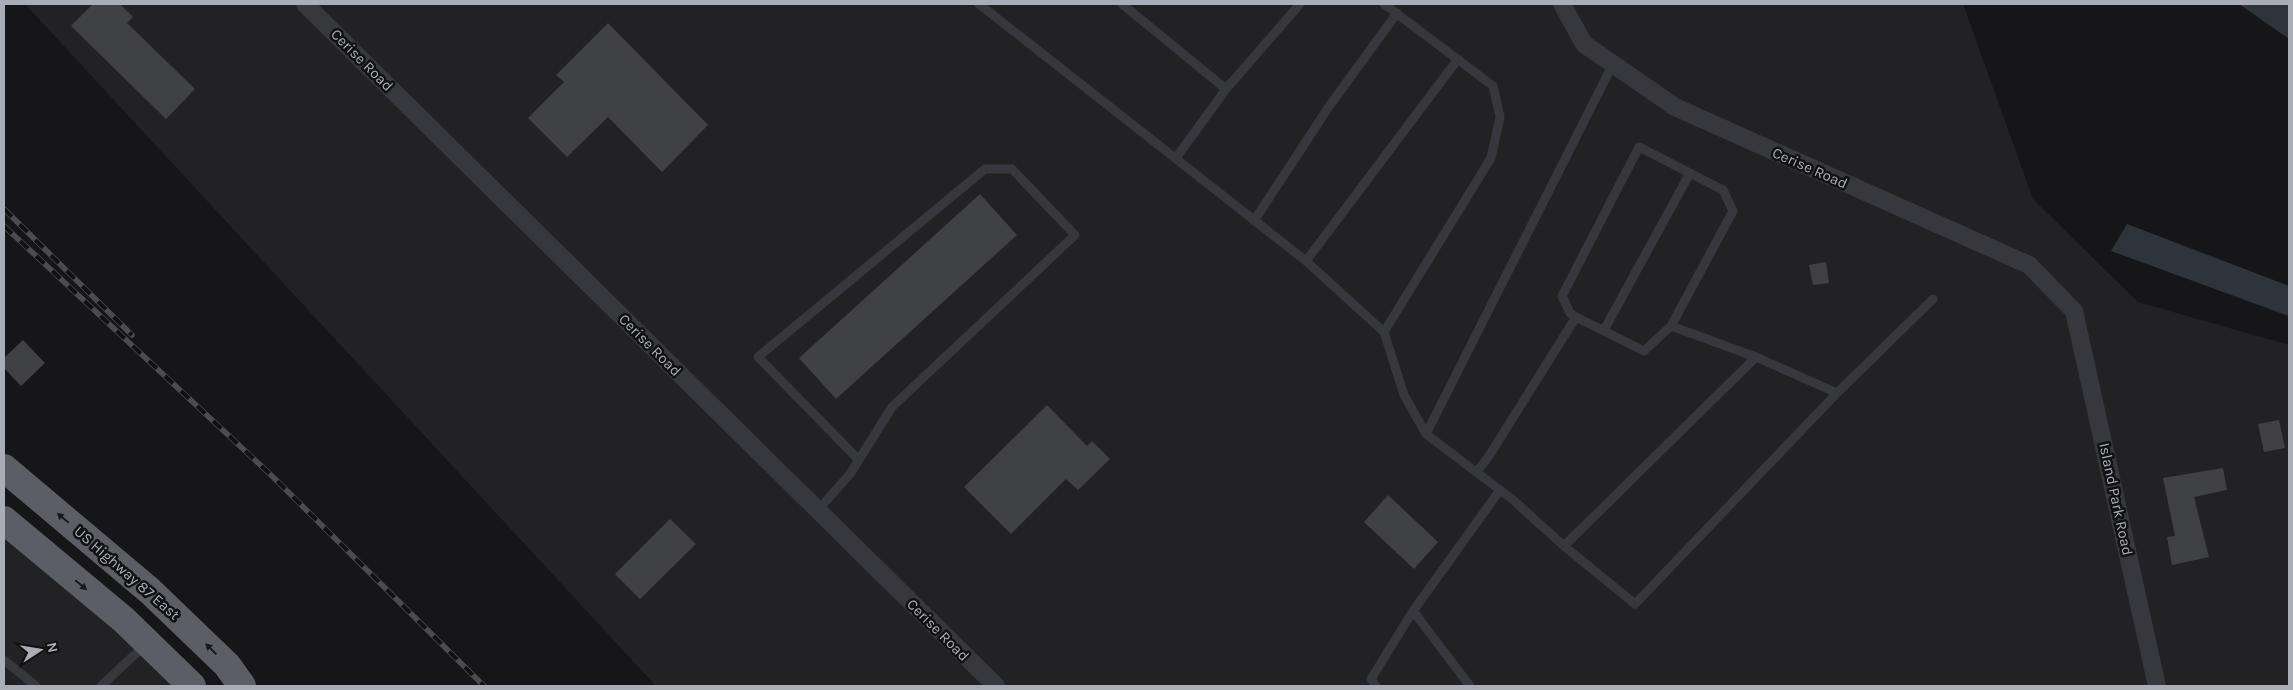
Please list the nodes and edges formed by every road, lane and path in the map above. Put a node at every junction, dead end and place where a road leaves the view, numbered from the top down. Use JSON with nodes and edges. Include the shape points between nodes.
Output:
{"nodes":[{"id":1,"x":305,"y":4,"type":"edge"},
{"id":2,"x":979,"y":4,"type":"edge"},
{"id":3,"x":1122,"y":4,"type":"edge"},
{"id":4,"x":1300,"y":4,"type":"edge"},
{"id":5,"x":1384,"y":4,"type":"edge"},
{"id":6,"x":1562,"y":4,"type":"edge"},
{"id":7,"x":1397,"y":14,"type":"junction"},
{"id":8,"x":1458,"y":59,"type":"junction"},
{"id":9,"x":1613,"y":64,"type":"junction"},
{"id":10,"x":1226,"y":89,"type":"junction"},
{"id":11,"x":1176,"y":158,"type":"junction"},
{"id":12,"x":1690,"y":173,"type":"junction"},
{"id":13,"x":1254,"y":220,"type":"junction"},
{"id":14,"x":1306,"y":261,"type":"junction"},
{"id":15,"x":1933,"y":299,"type":"dead end"},
{"id":16,"x":2074,"y":311,"type":"joint"},
{"id":17,"x":1576,"y":317,"type":"junction"},
{"id":18,"x":1671,"y":326,"type":"junction"},
{"id":19,"x":1604,"y":330,"type":"junction"},
{"id":20,"x":1384,"y":332,"type":"junction"},
{"id":21,"x":1756,"y":358,"type":"junction"},
{"id":22,"x":1837,"y":393,"type":"junction"},
{"id":23,"x":1426,"y":434,"type":"junction"},
{"id":24,"x":858,"y":459,"type":"junction"},
{"id":25,"x":4,"y":468,"type":"edge"},
{"id":26,"x":1477,"y":472,"type":"junction"},
{"id":27,"x":1500,"y":490,"type":"junction"},
{"id":28,"x":818,"y":510,"type":"junction"},
{"id":29,"x":4,"y":520,"type":"edge"},
{"id":30,"x":1564,"y":546,"type":"junction"},
{"id":31,"x":1413,"y":611,"type":"junction"},
{"id":32,"x":147,"y":643,"type":"junction"},
{"id":33,"x":4,"y":660,"type":"edge"},
{"id":34,"x":36,"y":686,"type":"edge"},
{"id":35,"x":101,"y":686,"type":"edge"},
{"id":36,"x":192,"y":686,"type":"edge"},
{"id":37,"x":242,"y":686,"type":"edge"},
{"id":38,"x":996,"y":686,"type":"edge"},
{"id":39,"x":1376,"y":686,"type":"edge"},
{"id":40,"x":1470,"y":686,"type":"edge"},
{"id":41,"x":2157,"y":686,"type":"edge"}],
"edges":[{"from":1,"to":28,"type":"street","name":"Cerise Road"},
{"from":2,"to":11,"type":"lane"},
{"from":3,"to":10,"type":"lane"},
{"from":4,"to":10,"type":"lane"},
{"from":5,"to":7,"type":"lane"},
{"from":6,"to":9,"type":"street","name":"Cerise Road","via":[[1584,44]]},
{"from":7,"to":8,"type":"lane"},
{"from":7,"to":13,"type":"lane","via":[[1328,108]]},
{"from":8,"to":14,"type":"lane"},
{"from":8,"to":20,"type":"lane","via":[[1493,86],[1500,117],[1491,158]]},
{"from":9,"to":16,"type":"street","name":"Cerise Road","via":[[1675,107],[2029,265]]},
{"from":9,"to":23,"type":"lane"},
{"from":10,"to":11,"type":"lane"},
{"from":11,"to":13,"type":"lane"},
{"from":12,"to":17,"type":"lane","via":[[1639,147],[1562,296],[1570,313]]},
{"from":12,"to":18,"type":"lane","via":[[1723,190],[1733,211]]},
{"from":12,"to":19,"type":"lane"},
{"from":13,"to":14,"type":"lane"},
{"from":14,"to":20,"type":"lane"},
{"from":15,"to":22,"type":"lane"},
{"from":16,"to":41,"type":"street","name":"Island Park Road"},
{"from":17,"to":19,"type":"lane"},
{"from":17,"to":26,"type":"lane"},
{"from":18,"to":19,"type":"lane","via":[[1644,351]]},
{"from":18,"to":21,"type":"lane"},
{"from":20,"to":23,"type":"lane","via":[[1404,395]]},
{"from":21,"to":22,"type":"lane"},
{"from":21,"to":30,"type":"lane"},
{"from":22,"to":30,"type":"lane","via":[[1635,604]]},
{"from":23,"to":26,"type":"lane"},
{"from":24,"to":24,"type":"lane","via":[[892,407],[1075,235],[1012,169],[984,169],[758,358]]},
{"from":24,"to":28,"type":"lane","via":[[850,474]]},
{"from":37,"to":25,"type":"highway","name":"US Highway 87 East","one_way":true,"via":[[228,665],[150,591]]},
{"from":26,"to":27,"type":"lane"},
{"from":27,"to":30,"type":"lane"},
{"from":27,"to":31,"type":"lane"},
{"from":28,"to":38,"type":"street","name":"Cerise Road"},
{"from":29,"to":32,"type":"highway","one_way":true},
{"from":31,"to":39,"type":"lane","via":[[1371,679]]},
{"from":31,"to":40,"type":"lane"},
{"from":32,"to":35,"type":"lane"},
{"from":32,"to":36,"type":"highway"},
{"from":33,"to":34,"type":"lane"}]}
